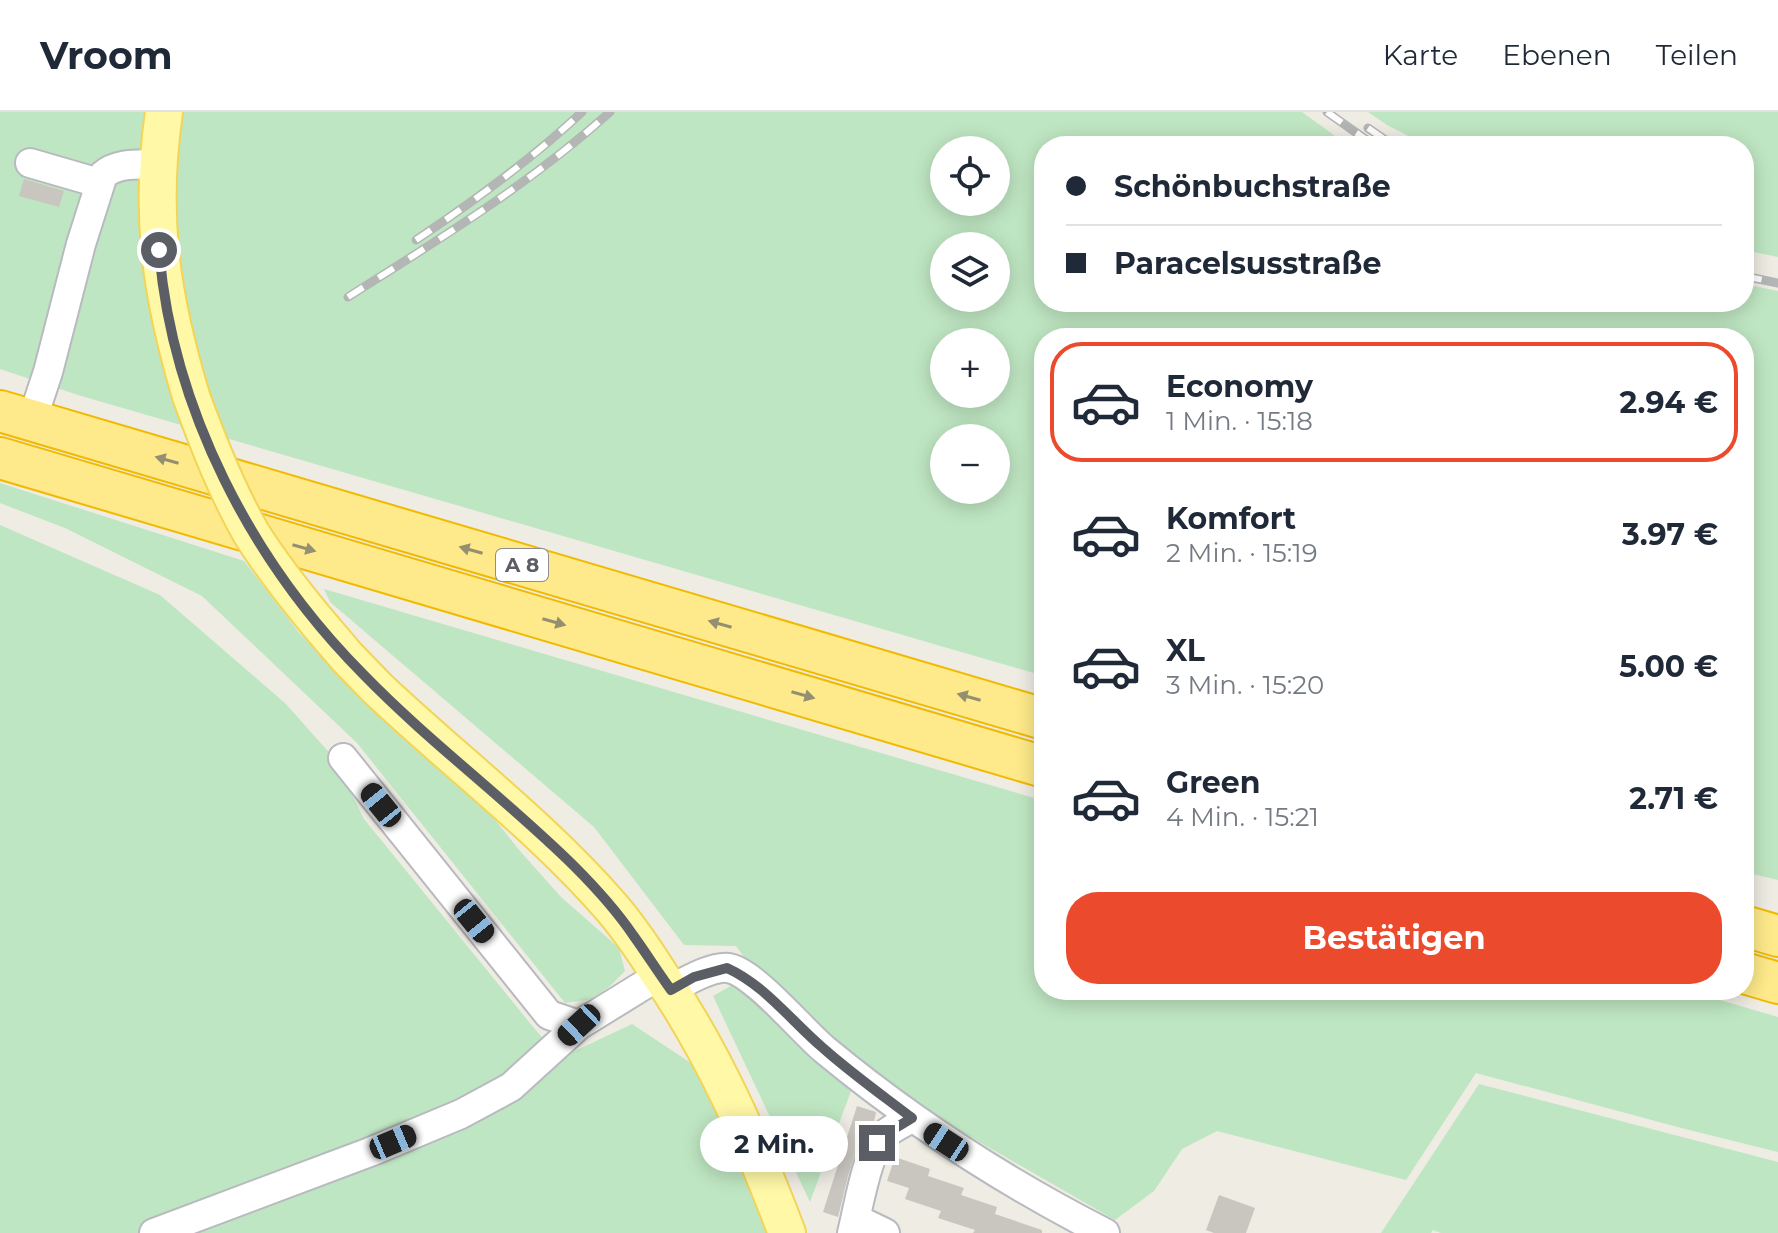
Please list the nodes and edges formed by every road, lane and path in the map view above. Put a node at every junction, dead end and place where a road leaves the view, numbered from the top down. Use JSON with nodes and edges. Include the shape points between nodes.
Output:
{"nodes":[{"id":1,"x":164,"y":112,"type":"edge"},
{"id":2,"x":30,"y":163,"type":"dead end"},
{"id":3,"x":158,"y":164,"type":"junction"},
{"id":4,"x":99,"y":183,"type":"junction"},
{"id":5,"x":16,"y":416,"type":"edge"},
{"id":6,"x":0,"y":458,"type":"edge"},
{"id":7,"x":1034,"y":716,"type":"edge"},
{"id":8,"x":343,"y":758,"type":"dead end"},
{"id":9,"x":1034,"y":764,"type":"edge"},
{"id":10,"x":1754,"y":929,"type":"edge"},
{"id":11,"x":1778,"y":936,"type":"edge"},
{"id":12,"x":1754,"y":976,"type":"edge"},
{"id":13,"x":666,"y":982,"type":"junction"},
{"id":14,"x":1778,"y":983,"type":"edge"},
{"id":15,"x":579,"y":1025,"type":"junction"},
{"id":16,"x":912,"y":1118,"type":"junction"},
{"id":17,"x":854,"y":1226,"type":"edge"},
{"id":18,"x":154,"y":1233,"type":"edge"},
{"id":19,"x":787,"y":1233,"type":"edge"},
{"id":20,"x":885,"y":1233,"type":"edge"},
{"id":21,"x":1105,"y":1233,"type":"edge"}],
"edges":[{"from":1,"to":3,"type":"main road"},
{"from":2,"to":4,"type":"street"},
{"from":3,"to":4,"type":"street","via":[[115,167]]},
{"from":3,"to":13,"type":"main road","bridge":true,"via":[[156,198],[168,311],[213,456],[252,533],[354,665],[574,866]]},
{"from":4,"to":5,"type":"street","via":[[48,372]]},
{"from":7,"to":5,"type":"highway","number":"A 8","one_way":true},
{"from":6,"to":9,"type":"highway","number":"A 8","one_way":true},
{"from":8,"to":15,"type":"street","via":[[549,1015]]},
{"from":10,"to":11,"type":"highway"},
{"from":12,"to":14,"type":"highway"},
{"from":13,"to":15,"type":"street"},
{"from":13,"to":16,"type":"street","via":[[727,968],[747,977],[822,1048]]},
{"from":13,"to":19,"type":"main road","via":[[728,1091]]},
{"from":15,"to":18,"type":"street","via":[[511,1087],[461,1114]]},
{"from":16,"to":17,"type":"street","via":[[877,1143]]},
{"from":16,"to":21,"type":"street","via":[[983,1165]]},
{"from":17,"to":20,"type":"street"}]}
